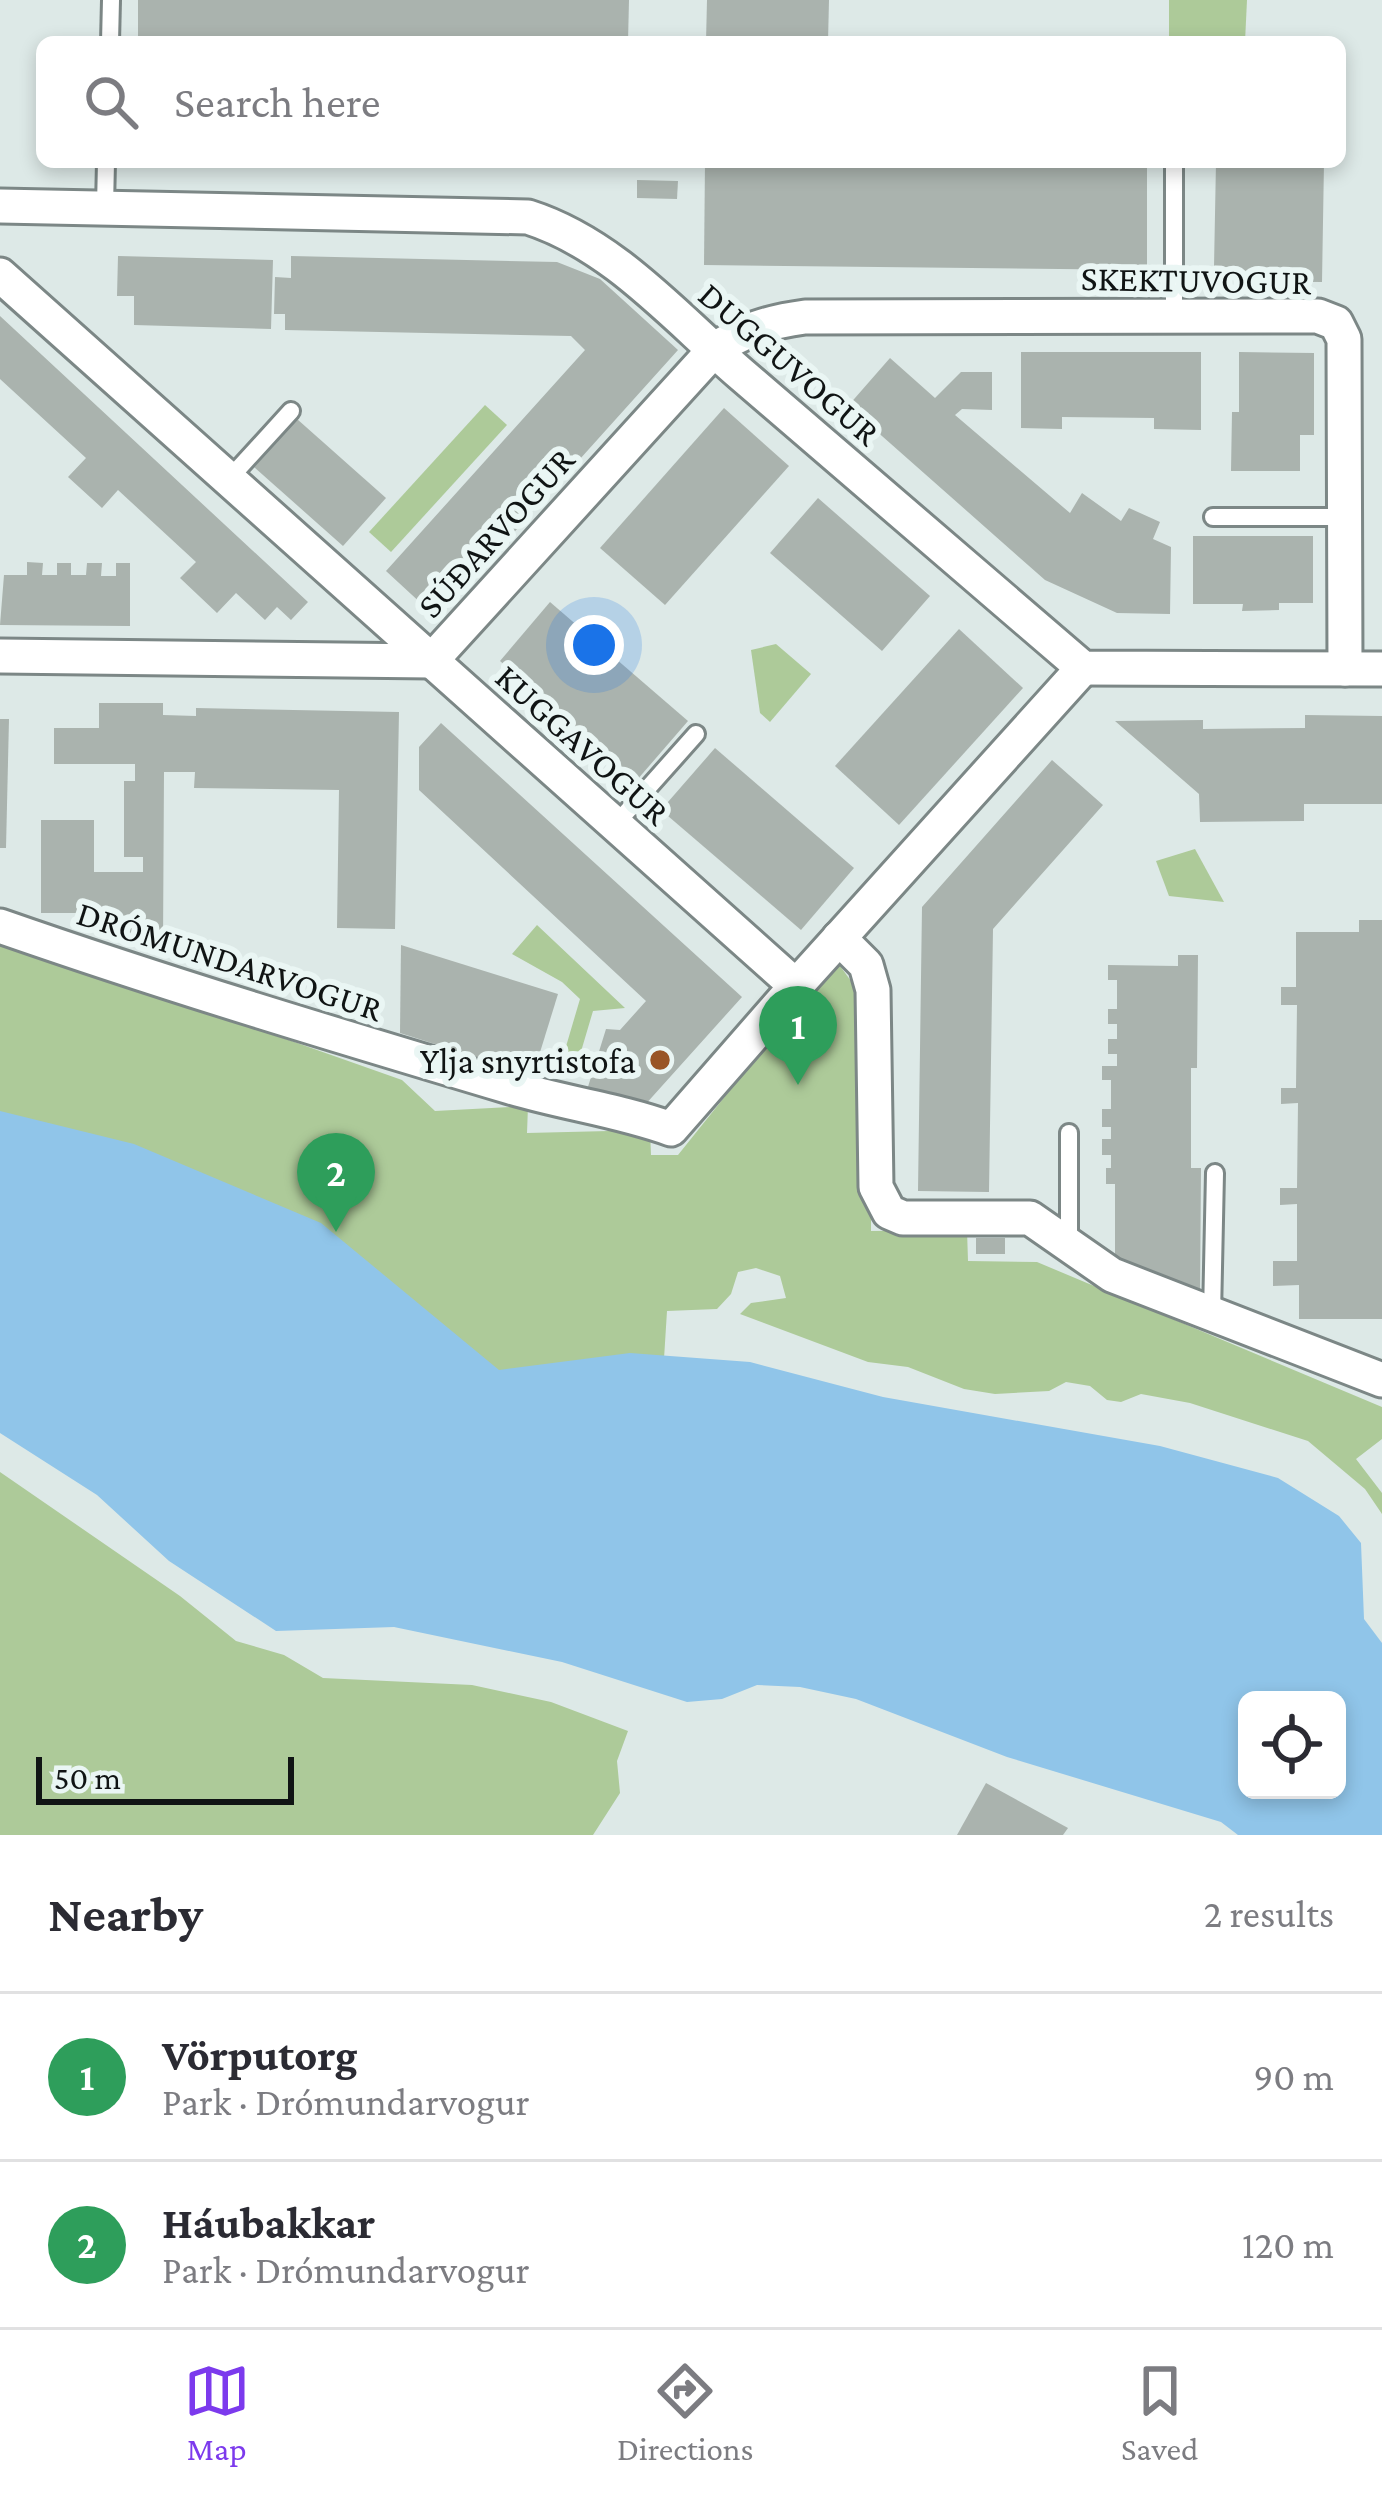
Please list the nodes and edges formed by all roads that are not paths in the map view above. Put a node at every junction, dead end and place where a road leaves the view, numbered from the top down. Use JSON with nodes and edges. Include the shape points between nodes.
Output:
{"nodes":[{"id":1,"x":111,"y":0,"type":"edge"},
{"id":2,"x":110,"y":36,"type":"edge"},
{"id":3,"x":106,"y":168,"type":"edge"},
{"id":4,"x":1174,"y":168,"type":"edge"},
{"id":5,"x":0,"y":206,"type":"edge"},
{"id":6,"x":105,"y":206,"type":"junction"},
{"id":7,"x":0,"y":274,"type":"edge"},
{"id":8,"x":1174,"y":316,"type":"junction"},
{"id":9,"x":714,"y":350,"type":"junction"},
{"id":10,"x":291,"y":411,"type":"dead end"},
{"id":11,"x":228,"y":480,"type":"junction"},
{"id":12,"x":1214,"y":517,"type":"dead end"},
{"id":13,"x":1345,"y":518,"type":"junction"},
{"id":14,"x":0,"y":656,"type":"edge"},
{"id":15,"x":430,"y":661,"type":"junction"},
{"id":16,"x":1083,"y":668,"type":"junction"},
{"id":17,"x":1345,"y":669,"type":"junction"},
{"id":18,"x":1382,"y":669,"type":"edge"},
{"id":19,"x":696,"y":734,"type":"dead end"},
{"id":20,"x":615,"y":825,"type":"junction"},
{"id":21,"x":0,"y":926,"type":"edge"},
{"id":22,"x":839,"y":938,"type":"junction"},
{"id":23,"x":796,"y":986,"type":"junction"},
{"id":24,"x":1070,"y":1133,"type":"dead end"},
{"id":25,"x":1215,"y":1173,"type":"dead end"},
{"id":26,"x":1070,"y":1245,"type":"junction"},
{"id":27,"x":1212,"y":1315,"type":"junction"},
{"id":28,"x":1382,"y":1380,"type":"edge"}],
"edges":[{"from":1,"to":2,"type":"lane"},
{"from":3,"to":6,"type":"lane"},
{"from":4,"to":8,"type":"lane"},
{"from":5,"to":6,"type":"street","name":"DUGGUVOGUR"},
{"from":6,"to":9,"type":"street","name":"DUGGUVOGUR","via":[[528,217],[561,228],[638,280]]},
{"from":7,"to":11,"type":"street","name":"KUGGAVOGUR"},
{"from":8,"to":9,"type":"street","name":"SKEKTUVOGUR","via":[[805,317],[746,328]]},
{"from":8,"to":13,"type":"street","name":"SKEKTUVOGUR","via":[[1336,322],[1344,339]]},
{"from":9,"to":15,"type":"street","name":"SÚÐARVOGUR"},
{"from":9,"to":16,"type":"street","name":"DUGGUVOGUR"},
{"from":10,"to":11,"type":"lane"},
{"from":11,"to":15,"type":"street","name":"KUGGAVOGUR"},
{"from":12,"to":13,"type":"lane"},
{"from":13,"to":17,"type":"street","name":"SKEKTUVOGUR"},
{"from":14,"to":15,"type":"street","name":"SÚÐARVOGUR"},
{"from":15,"to":20,"type":"street","name":"KUGGAVOGUR"},
{"from":16,"to":17,"type":"street"},
{"from":16,"to":22,"type":"street"},
{"from":17,"to":18,"type":"street"},
{"from":19,"to":20,"type":"lane"},
{"from":20,"to":23,"type":"street","name":"KUGGAVOGUR"},
{"from":21,"to":23,"type":"street","name":"DRÓMUNDARVOGUR","via":[[154,980],[570,1090],[670,1129]]},
{"from":22,"to":23,"type":"street"},
{"from":22,"to":26,"type":"street","via":[[866,965],[873,991],[876,1187],[890,1212],[1030,1218]]},
{"from":24,"to":26,"type":"lane"},
{"from":25,"to":27,"type":"lane"},
{"from":26,"to":27,"type":"street","via":[[1112,1275]]},
{"from":27,"to":28,"type":"street"}]}
